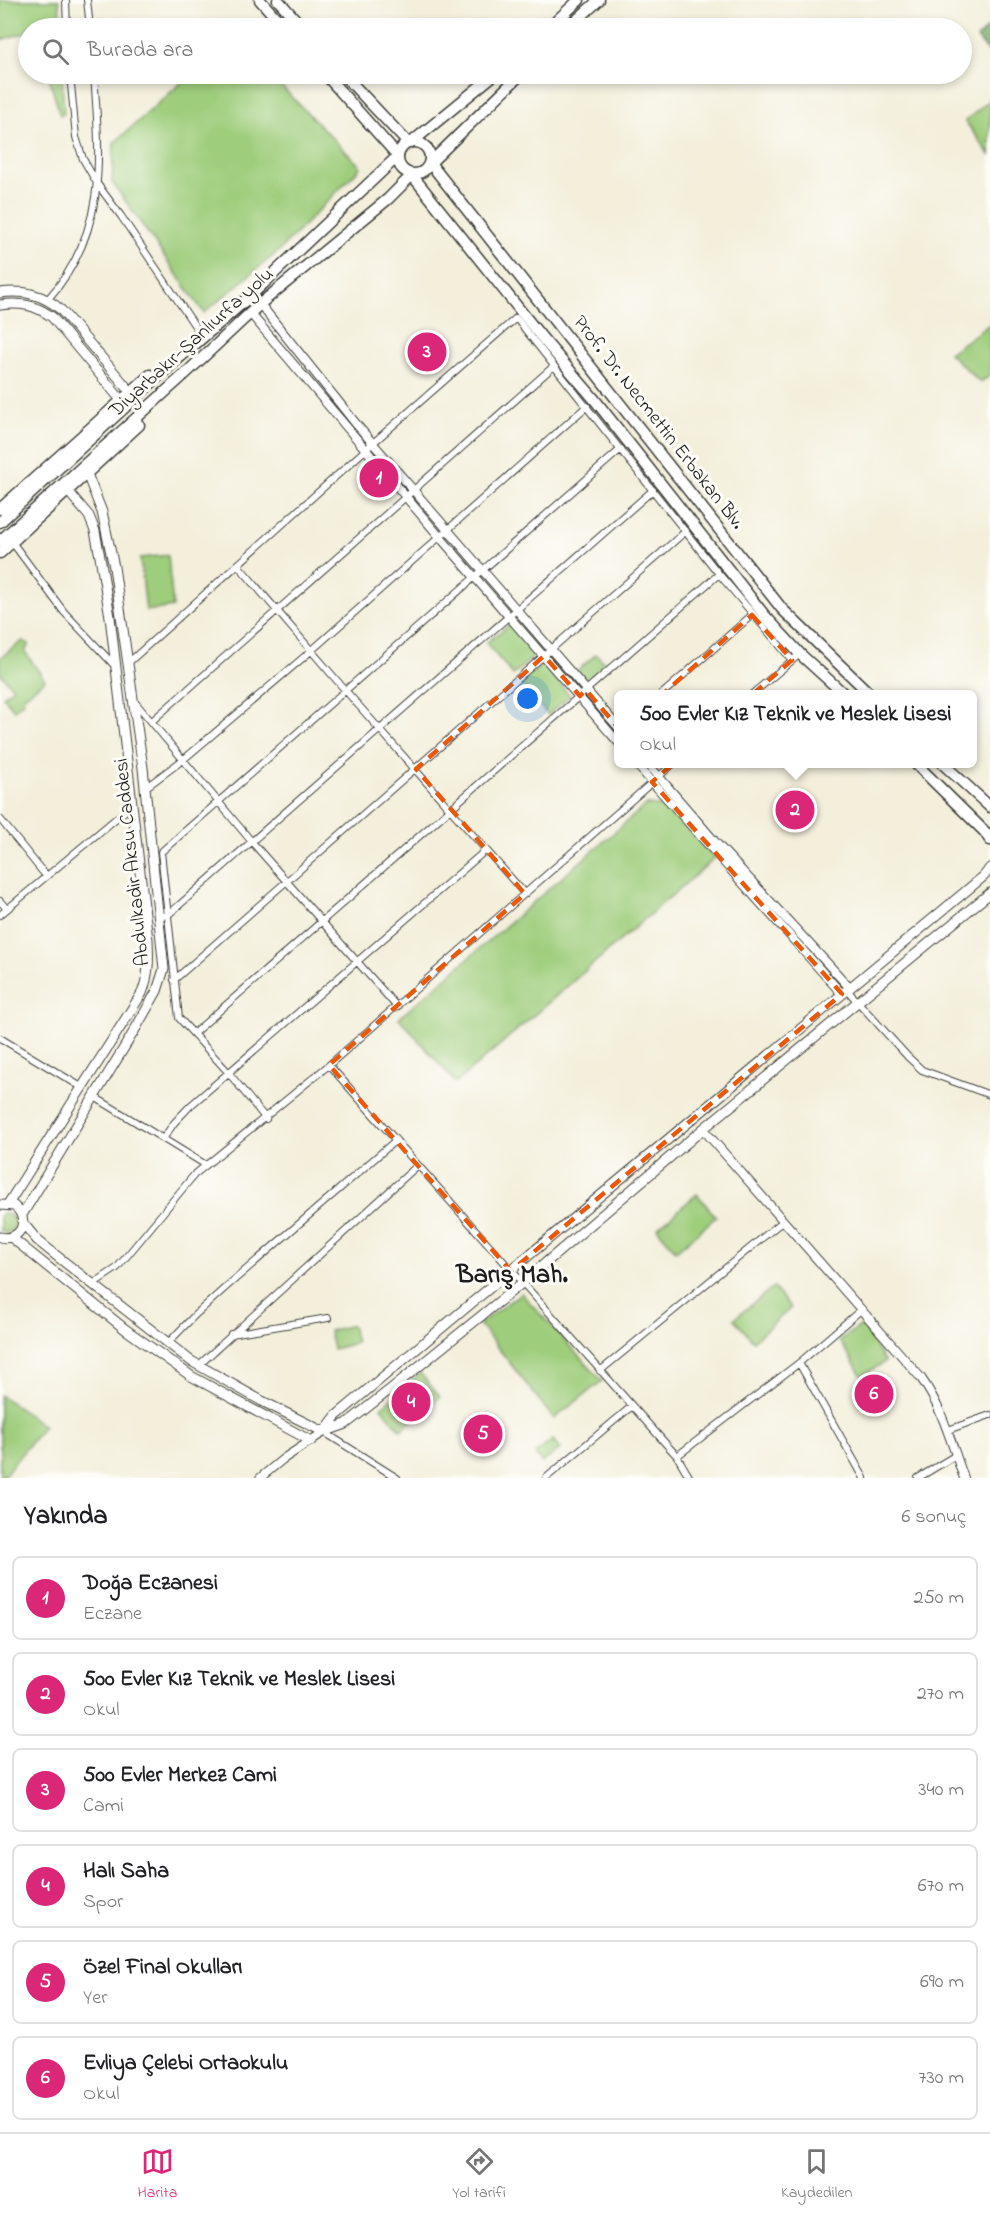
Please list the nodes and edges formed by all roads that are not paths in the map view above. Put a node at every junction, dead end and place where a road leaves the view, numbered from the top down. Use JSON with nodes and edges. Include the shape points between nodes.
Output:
{"nodes":[{"id":1,"x":66,"y":0,"type":"edge"},
{"id":2,"x":87,"y":0,"type":"edge"},
{"id":3,"x":260,"y":0,"type":"edge"},
{"id":4,"x":278,"y":0,"type":"edge"},
{"id":5,"x":579,"y":0,"type":"edge"},
{"id":6,"x":599,"y":0,"type":"edge"},
{"id":7,"x":67,"y":18,"type":"edge"},
{"id":8,"x":89,"y":18,"type":"edge"},
{"id":9,"x":276,"y":18,"type":"edge"},
{"id":10,"x":294,"y":18,"type":"edge"},
{"id":11,"x":560,"y":18,"type":"edge"},
{"id":12,"x":579,"y":18,"type":"edge"},
{"id":13,"x":71,"y":84,"type":"edge"},
{"id":14,"x":94,"y":84,"type":"edge"},
{"id":15,"x":334,"y":84,"type":"edge"},
{"id":16,"x":353,"y":84,"type":"edge"},
{"id":17,"x":482,"y":84,"type":"edge"},
{"id":18,"x":510,"y":84,"type":"edge"},
{"id":19,"x":410,"y":142,"type":"junction"},
{"id":20,"x":398,"y":156,"type":"junction"},
{"id":21,"x":430,"y":163,"type":"junction"},
{"id":22,"x":412,"y":175,"type":"junction"},
{"id":23,"x":98,"y":184,"type":"junction"},
{"id":24,"x":0,"y":292,"type":"edge"},
{"id":25,"x":48,"y":298,"type":"junction"},
{"id":26,"x":260,"y":304,"type":"junction"},
{"id":27,"x":0,"y":305,"type":"edge"},
{"id":28,"x":250,"y":313,"type":"junction"},
{"id":29,"x":203,"y":338,"type":"junction"},
{"id":30,"x":172,"y":364,"type":"junction"},
{"id":31,"x":554,"y":366,"type":"junction"},
{"id":32,"x":185,"y":374,"type":"junction"},
{"id":33,"x":130,"y":392,"type":"junction"},
{"id":34,"x":121,"y":400,"type":"junction"},
{"id":35,"x":587,"y":406,"type":"junction"},
{"id":36,"x":370,"y":446,"type":"junction"},
{"id":37,"x":621,"y":449,"type":"junction"},
{"id":38,"x":87,"y":474,"type":"junction"},
{"id":39,"x":413,"y":489,"type":"junction"},
{"id":40,"x":653,"y":490,"type":"junction"},
{"id":41,"x":68,"y":491,"type":"junction"},
{"id":42,"x":406,"y":496,"type":"junction"},
{"id":43,"x":98,"y":503,"type":"junction"},
{"id":44,"x":81,"y":504,"type":"junction"},
{"id":45,"x":0,"y":509,"type":"edge"},
{"id":46,"x":0,"y":522,"type":"edge"},
{"id":47,"x":447,"y":529,"type":"junction"},
{"id":48,"x":686,"y":531,"type":"junction"},
{"id":49,"x":439,"y":536,"type":"junction"},
{"id":50,"x":0,"y":541,"type":"edge"},
{"id":51,"x":12,"y":542,"type":"junction"},
{"id":52,"x":0,"y":553,"type":"edge"},
{"id":53,"x":238,"y":565,"type":"junction"},
{"id":54,"x":483,"y":569,"type":"junction"},
{"id":55,"x":719,"y":574,"type":"junction"},
{"id":56,"x":475,"y":576,"type":"junction"},
{"id":57,"x":516,"y":609,"type":"junction"},
{"id":58,"x":276,"y":611,"type":"junction"},
{"id":59,"x":508,"y":615,"type":"junction"},
{"id":60,"x":752,"y":615,"type":"junction"},
{"id":61,"x":552,"y":650,"type":"junction"},
{"id":62,"x":311,"y":651,"type":"junction"},
{"id":63,"x":544,"y":656,"type":"junction"},
{"id":64,"x":796,"y":657,"type":"junction"},
{"id":65,"x":128,"y":663,"type":"junction"},
{"id":66,"x":114,"y":665,"type":"junction"},
{"id":67,"x":345,"y":690,"type":"junction"},
{"id":68,"x":667,"y":690,"type":"edge"},
{"id":69,"x":757,"y":690,"type":"edge"},
{"id":70,"x":839,"y":690,"type":"edge"},
{"id":71,"x":866,"y":690,"type":"edge"},
{"id":72,"x":583,"y":693,"type":"junction"},
{"id":73,"x":132,"y":698,"type":"junction"},
{"id":74,"x":152,"y":721,"type":"junction"},
{"id":75,"x":614,"y":723,"type":"edge"},
{"id":76,"x":380,"y":728,"type":"junction"},
{"id":77,"x":614,"y":736,"type":"edge"},
{"id":78,"x":184,"y":759,"type":"junction"},
{"id":79,"x":641,"y":768,"type":"edge"},
{"id":80,"x":650,"y":768,"type":"edge"},
{"id":81,"x":668,"y":768,"type":"edge"},
{"id":82,"x":920,"y":768,"type":"edge"},
{"id":83,"x":947,"y":768,"type":"edge"},
{"id":84,"x":416,"y":769,"type":"junction"},
{"id":85,"x":655,"y":779,"type":"junction"},
{"id":86,"x":145,"y":788,"type":"junction"},
{"id":87,"x":219,"y":802,"type":"junction"},
{"id":88,"x":131,"y":806,"type":"junction"},
{"id":89,"x":990,"y":807,"type":"edge"},
{"id":90,"x":450,"y":809,"type":"junction"},
{"id":91,"x":0,"y":819,"type":"edge"},
{"id":92,"x":990,"y":840,"type":"edge"},
{"id":93,"x":252,"y":842,"type":"junction"},
{"id":94,"x":486,"y":850,"type":"junction"},
{"id":95,"x":990,"y":868,"type":"edge"},
{"id":96,"x":46,"y":876,"type":"junction"},
{"id":97,"x":287,"y":882,"type":"junction"},
{"id":98,"x":990,"y":893,"type":"edge"},
{"id":99,"x":525,"y":894,"type":"junction"},
{"id":100,"x":0,"y":901,"type":"edge"},
{"id":101,"x":6,"y":908,"type":"junction"},
{"id":102,"x":0,"y":915,"type":"edge"},
{"id":103,"x":165,"y":916,"type":"junction"},
{"id":104,"x":322,"y":923,"type":"junction"},
{"id":105,"x":357,"y":963,"type":"junction"},
{"id":106,"x":174,"y":980,"type":"junction"},
{"id":107,"x":846,"y":990,"type":"junction"},
{"id":108,"x":858,"y":1002,"type":"junction"},
{"id":109,"x":397,"y":1006,"type":"junction"},
{"id":110,"x":194,"y":1033,"type":"junction"},
{"id":111,"x":0,"y":1038,"type":"edge"},
{"id":112,"x":328,"y":1065,"type":"junction"},
{"id":113,"x":228,"y":1072,"type":"junction"},
{"id":114,"x":83,"y":1088,"type":"junction"},
{"id":115,"x":990,"y":1095,"type":"edge"},
{"id":116,"x":93,"y":1096,"type":"junction"},
{"id":117,"x":266,"y":1119,"type":"junction"},
{"id":118,"x":703,"y":1129,"type":"junction"},
{"id":119,"x":164,"y":1140,"type":"junction"},
{"id":120,"x":396,"y":1140,"type":"junction"},
{"id":121,"x":206,"y":1165,"type":"junction"},
{"id":122,"x":418,"y":1165,"type":"junction"},
{"id":123,"x":4,"y":1205,"type":"edge"},
{"id":124,"x":22,"y":1219,"type":"junction"},
{"id":125,"x":783,"y":1221,"type":"junction"},
{"id":126,"x":7,"y":1238,"type":"edge"},
{"id":127,"x":0,"y":1247,"type":"edge"},
{"id":128,"x":511,"y":1271,"type":"junction"},
{"id":129,"x":522,"y":1283,"type":"junction"},
{"id":130,"x":93,"y":1284,"type":"junction"},
{"id":131,"x":862,"y":1309,"type":"junction"},
{"id":132,"x":328,"y":1318,"type":"dead end"},
{"id":133,"x":231,"y":1334,"type":"junction"},
{"id":134,"x":168,"y":1343,"type":"junction"},
{"id":135,"x":799,"y":1362,"type":"junction"},
{"id":136,"x":199,"y":1365,"type":"junction"},
{"id":137,"x":600,"y":1371,"type":"junction"},
{"id":138,"x":632,"y":1406,"type":"junction"},
{"id":139,"x":990,"y":1415,"type":"edge"},
{"id":140,"x":948,"y":1430,"type":"junction"},
{"id":141,"x":324,"y":1432,"type":"junction"},
{"id":142,"x":311,"y":1441,"type":"junction"},
{"id":143,"x":956,"y":1455,"type":"junction"},
{"id":144,"x":677,"y":1456,"type":"junction"},
{"id":145,"x":260,"y":1478,"type":"edge"},
{"id":146,"x":397,"y":1478,"type":"edge"},
{"id":147,"x":546,"y":1478,"type":"edge"},
{"id":148,"x":690,"y":1478,"type":"edge"},
{"id":149,"x":864,"y":1478,"type":"edge"},
{"id":150,"x":918,"y":1478,"type":"edge"},
{"id":151,"x":964,"y":1478,"type":"edge"}],
"edges":[{"from":1,"to":7,"type":"street"},
{"from":2,"to":8,"type":"street"},
{"from":3,"to":9,"type":"main road"},
{"from":4,"to":10,"type":"main road"},
{"from":5,"to":11,"type":"main road"},
{"from":6,"to":12,"type":"main road"},
{"from":13,"to":23,"type":"street","via":[[76,137]]},
{"from":14,"to":23,"type":"street"},
{"from":15,"to":20,"type":"main road"},
{"from":16,"to":19,"type":"main road"},
{"from":17,"to":19,"type":"main road"},
{"from":18,"to":21,"type":"main road"},
{"from":19,"to":20,"type":"main road"},
{"from":19,"to":21,"type":"main road","via":[[425,146]]},
{"from":20,"to":22,"type":"main road","via":[[403,171]]},
{"from":20,"to":29,"type":"main road","name":"Diyarbakır-Şanlıurfa yolu"},
{"from":21,"to":22,"type":"main road","via":[[423,172]]},
{"from":21,"to":71,"type":"main road","name":"Prof. Dr. Necmettin Erbakan Blv.","via":[[782,609]]},
{"from":22,"to":26,"type":"main road","name":"Diyarbakır-Şanlıurfa yolu"},
{"from":22,"to":64,"type":"main road","name":"Prof. Dr. Necmettin Erbakan Blv."},
{"from":23,"to":25,"type":"street","via":[[81,250],[62,283]]},
{"from":23,"to":29,"type":"street"},
{"from":24,"to":25,"type":"main road"},
{"from":25,"to":33,"type":"main road"},
{"from":26,"to":28,"type":"main road","name":"Diyarbakır-Şanlıurfa yolu"},
{"from":26,"to":36,"type":"street"},
{"from":27,"to":34,"type":"main road","via":[[25,303],[52,317]]},
{"from":28,"to":32,"type":"main road","name":"Diyarbakır-Şanlıurfa yolu"},
{"from":28,"to":36,"type":"street"},
{"from":29,"to":30,"type":"main road","name":"Diyarbakır-Şanlıurfa yolu"},
{"from":30,"to":33,"type":"main road","via":[[157,369]]},
{"from":30,"to":46,"type":"main road","name":"Diyarbakır-Şanlıurfa yolu"},
{"from":31,"to":35,"type":"street"},
{"from":31,"to":36,"type":"street","via":[[516,318]]},
{"from":31,"to":39,"type":"street"},
{"from":32,"to":38,"type":"main road","via":[[171,396]]},
{"from":32,"to":50,"type":"main road","name":"Diyarbakır-Şanlıurfa yolu"},
{"from":33,"to":34,"type":"main road"},
{"from":34,"to":45,"type":"main road"},
{"from":35,"to":37,"type":"street"},
{"from":35,"to":47,"type":"street"},
{"from":36,"to":39,"type":"street"},
{"from":36,"to":42,"type":"street"},
{"from":36,"to":53,"type":"street"},
{"from":37,"to":40,"type":"street"},
{"from":37,"to":54,"type":"street"},
{"from":38,"to":41,"type":"main road"},
{"from":38,"to":43,"type":"main road","name":"Abdulkadir Aksu Caddesi"},
{"from":39,"to":42,"type":"street"},
{"from":39,"to":47,"type":"street"},
{"from":40,"to":48,"type":"street"},
{"from":40,"to":57,"type":"street"},
{"from":41,"to":44,"type":"main road","name":"Abdulkadir Aksu Caddesi"},
{"from":41,"to":51,"type":"main road"},
{"from":42,"to":49,"type":"street"},
{"from":42,"to":58,"type":"street"},
{"from":43,"to":44,"type":"main road","via":[[89,496],[82,498]]},
{"from":43,"to":65,"type":"main road","name":"Abdulkadir Aksu Caddesi","via":[[108,534]]},
{"from":44,"to":66,"type":"main road","name":"Abdulkadir Aksu Caddesi","via":[[95,531]]},
{"from":47,"to":49,"type":"street"},
{"from":47,"to":54,"type":"street"},
{"from":48,"to":55,"type":"street"},
{"from":48,"to":61,"type":"street"},
{"from":49,"to":56,"type":"street"},
{"from":49,"to":62,"type":"street"},
{"from":51,"to":52,"type":"main road"},
{"from":51,"to":66,"type":"street","via":[[64,612]]},
{"from":53,"to":58,"type":"street"},
{"from":53,"to":65,"type":"street"},
{"from":54,"to":56,"type":"street"},
{"from":54,"to":57,"type":"street"},
{"from":55,"to":60,"type":"street"},
{"from":55,"to":72,"type":"street"},
{"from":56,"to":59,"type":"street"},
{"from":56,"to":67,"type":"street"},
{"from":57,"to":59,"type":"street"},
{"from":57,"to":61,"type":"street"},
{"from":58,"to":62,"type":"street"},
{"from":58,"to":74,"type":"street"},
{"from":59,"to":63,"type":"street"},
{"from":59,"to":76,"type":"street"},
{"from":60,"to":64,"type":"street"},
{"from":60,"to":68,"type":"street"},
{"from":61,"to":63,"type":"street"},
{"from":61,"to":72,"type":"street"},
{"from":62,"to":67,"type":"street"},
{"from":62,"to":78,"type":"street"},
{"from":63,"to":72,"type":"street"},
{"from":63,"to":84,"type":"street"},
{"from":64,"to":69,"type":"street"},
{"from":64,"to":70,"type":"main road","name":"Prof. Dr. Necmettin Erbakan Blv."},
{"from":65,"to":73,"type":"main road","name":"Abdulkadir Aksu Caddesi"},
{"from":66,"to":88,"type":"main road","name":"Abdulkadir Aksu Caddesi"},
{"from":67,"to":76,"type":"street"},
{"from":67,"to":87,"type":"street"},
{"from":72,"to":75,"type":"street"},
{"from":72,"to":77,"type":"street"},
{"from":72,"to":90,"type":"street"},
{"from":73,"to":74,"type":"street"},
{"from":73,"to":86,"type":"main road","name":"Abdulkadir Aksu Caddesi"},
{"from":74,"to":78,"type":"street"},
{"from":76,"to":84,"type":"street"},
{"from":76,"to":93,"type":"street"},
{"from":78,"to":86,"type":"street"},
{"from":78,"to":87,"type":"street"},
{"from":79,"to":85,"type":"street"},
{"from":80,"to":85,"type":"street"},
{"from":81,"to":85,"type":"street"},
{"from":82,"to":92,"type":"main road"},
{"from":83,"to":89,"type":"main road"},
{"from":84,"to":90,"type":"street"},
{"from":84,"to":97,"type":"street"},
{"from":85,"to":99,"type":"street"},
{"from":85,"to":107,"type":"street"},
{"from":86,"to":103,"type":"main road","name":"Abdulkadir Aksu Caddesi"},
{"from":87,"to":93,"type":"street"},
{"from":87,"to":103,"type":"street","via":[[161,852]]},
{"from":88,"to":96,"type":"street"},
{"from":88,"to":114,"type":"main road","name":"Abdulkadir Aksu Caddesi","via":[[148,940],[147,981]]},
{"from":90,"to":94,"type":"street"},
{"from":90,"to":104,"type":"street"},
{"from":91,"to":96,"type":"street"},
{"from":93,"to":97,"type":"street"},
{"from":93,"to":103,"type":"street"},
{"from":94,"to":99,"type":"street"},
{"from":94,"to":105,"type":"street"},
{"from":95,"to":107,"type":"main road"},
{"from":96,"to":101,"type":"street"},
{"from":97,"to":104,"type":"street"},
{"from":97,"to":106,"type":"street"},
{"from":98,"to":108,"type":"main road"},
{"from":99,"to":109,"type":"street"},
{"from":100,"to":101,"type":"street"},
{"from":101,"to":102,"type":"street"},
{"from":103,"to":106,"type":"street"},
{"from":103,"to":116,"type":"main road","name":"Abdulkadir Aksu Caddesi","via":[[165,958],[157,991]]},
{"from":104,"to":105,"type":"street"},
{"from":104,"to":110,"type":"street"},
{"from":105,"to":109,"type":"street"},
{"from":105,"to":113,"type":"street"},
{"from":106,"to":110,"type":"street","via":[[179,1018]]},
{"from":107,"to":108,"type":"street"},
{"from":107,"to":128,"type":"main road"},
{"from":108,"to":115,"type":"street","via":[[921,1070]]},
{"from":108,"to":118,"type":"main road"},
{"from":109,"to":112,"type":"street"},
{"from":110,"to":113,"type":"street"},
{"from":111,"to":114,"type":"street"},
{"from":112,"to":117,"type":"street"},
{"from":112,"to":120,"type":"street"},
{"from":113,"to":117,"type":"street"},
{"from":113,"to":119,"type":"street","via":[[182,1114]]},
{"from":114,"to":123,"type":"main road","name":"Abdulkadir Aksu Caddesi"},
{"from":116,"to":119,"type":"street"},
{"from":116,"to":124,"type":"main road","name":"Abdulkadir Aksu Caddesi"},
{"from":117,"to":121,"type":"street"},
{"from":118,"to":125,"type":"street"},
{"from":118,"to":129,"type":"main road"},
{"from":119,"to":121,"type":"street"},
{"from":120,"to":122,"type":"street"},
{"from":120,"to":134,"type":"street","via":[[218,1294]]},
{"from":121,"to":130,"type":"street","via":[[173,1198],[117,1268]]},
{"from":122,"to":128,"type":"street"},
{"from":122,"to":133,"type":"street"},
{"from":123,"to":124,"type":"main road","via":[[19,1210]]},
{"from":124,"to":126,"type":"main road","name":"Abdulkadir Aksu Caddesi","via":[[20,1232]]},
{"from":124,"to":130,"type":"main road","via":[[37,1240]]},
{"from":125,"to":131,"type":"street"},
{"from":125,"to":137,"type":"street"},
{"from":126,"to":127,"type":"main road"},
{"from":126,"to":142,"type":"main road","via":[[190,1376]]},
{"from":128,"to":129,"type":"street"},
{"from":128,"to":141,"type":"main road","via":[[336,1416]]},
{"from":129,"to":137,"type":"street"},
{"from":129,"to":141,"type":"main road","via":[[346,1424]]},
{"from":130,"to":134,"type":"main road"},
{"from":131,"to":135,"type":"street"},
{"from":131,"to":140,"type":"street","via":[[927,1386]]},
{"from":132,"to":133,"type":"street"},
{"from":133,"to":136,"type":"street"},
{"from":134,"to":136,"type":"main road"},
{"from":135,"to":144,"type":"street"},
{"from":135,"to":149,"type":"street"},
{"from":136,"to":141,"type":"main road"},
{"from":137,"to":138,"type":"street"},
{"from":138,"to":144,"type":"street"},
{"from":138,"to":147,"type":"street"},
{"from":139,"to":140,"type":"street"},
{"from":140,"to":143,"type":"street"},
{"from":141,"to":142,"type":"street"},
{"from":141,"to":146,"type":"street"},
{"from":142,"to":145,"type":"street"},
{"from":143,"to":150,"type":"street"},
{"from":143,"to":151,"type":"street"},
{"from":144,"to":148,"type":"street"}]}
